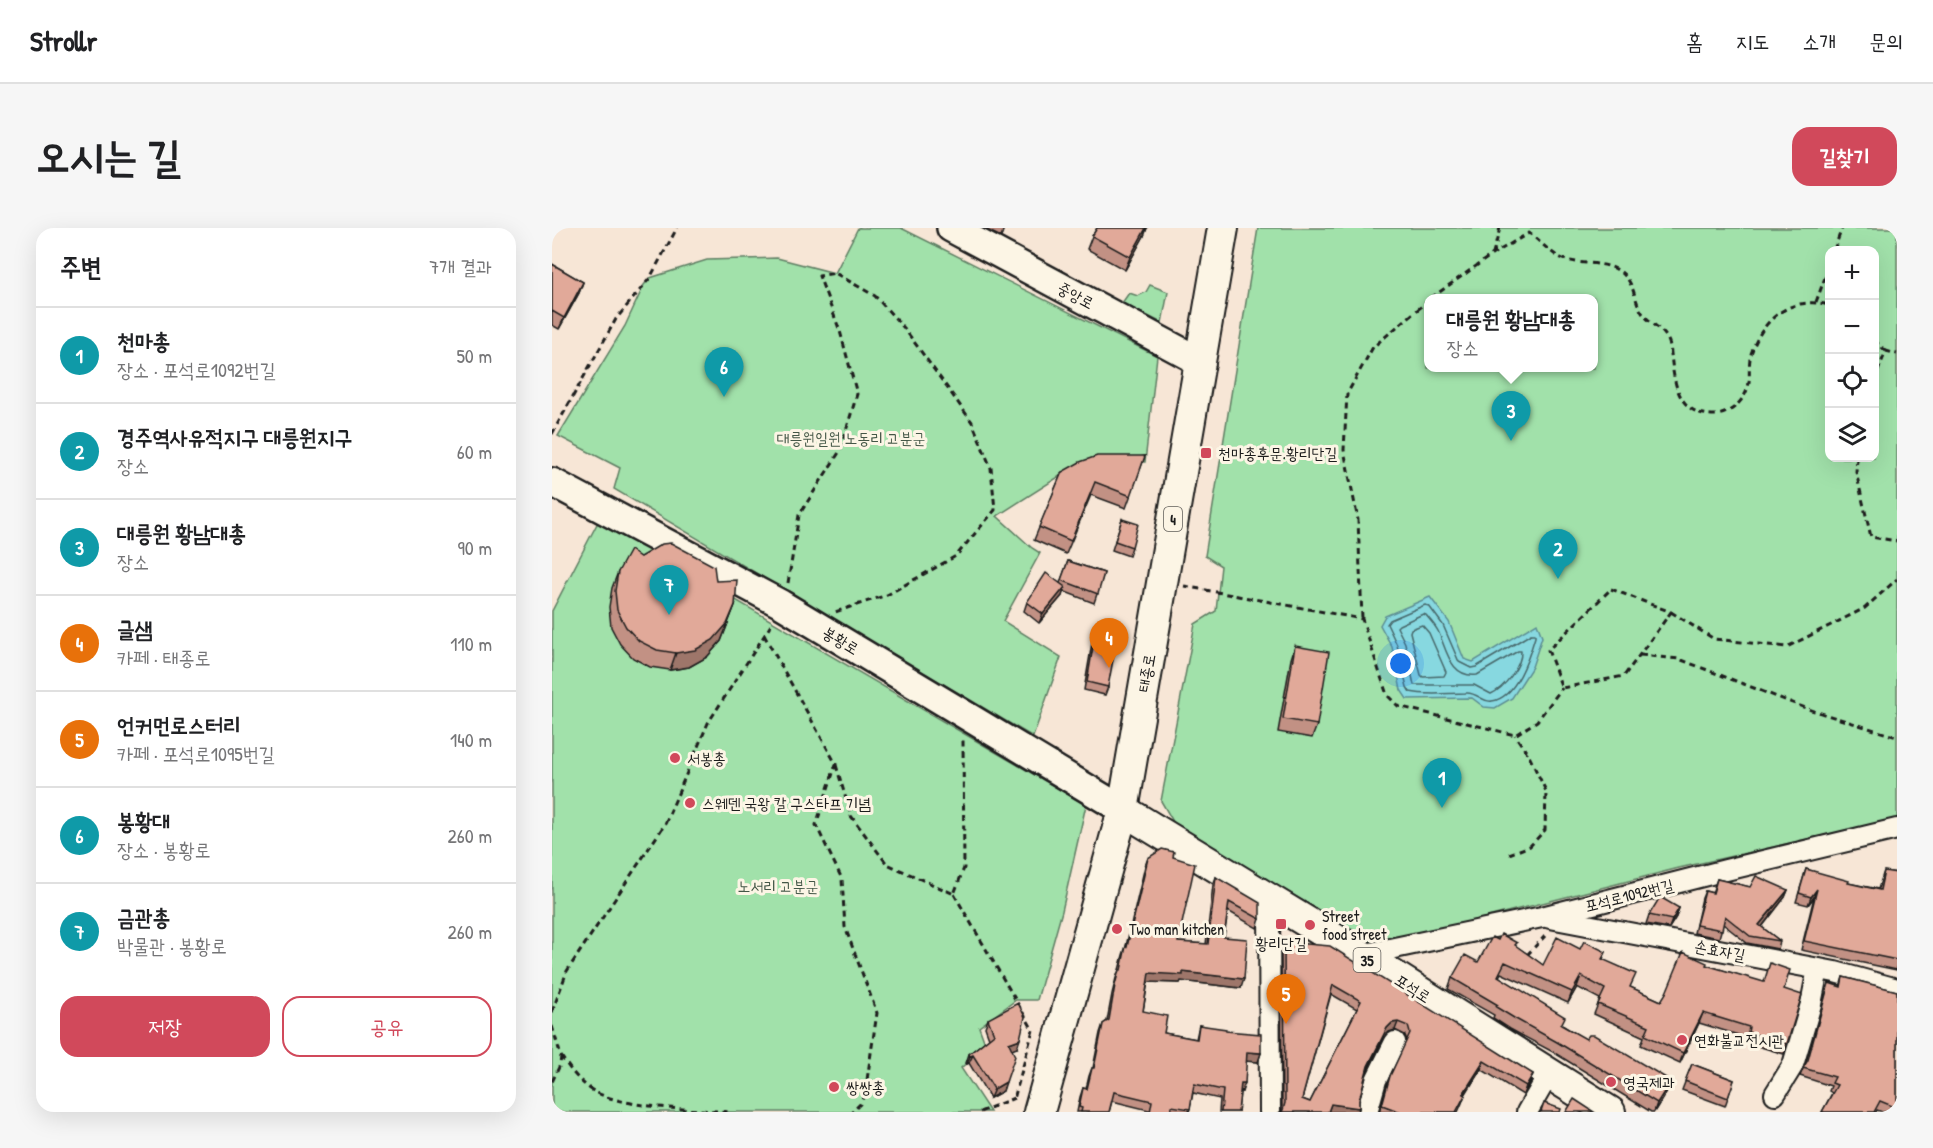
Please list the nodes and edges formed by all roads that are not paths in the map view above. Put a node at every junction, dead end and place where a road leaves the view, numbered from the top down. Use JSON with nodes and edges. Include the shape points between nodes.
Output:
{"nodes":[{"id":1,"x":951,"y":228,"type":"edge"},
{"id":2,"x":1222,"y":228,"type":"edge"},
{"id":3,"x":1201,"y":362,"type":"junction"},
{"id":4,"x":552,"y":482,"type":"edge"},
{"id":5,"x":1123,"y":810,"type":"junction"},
{"id":6,"x":1897,"y":829,"type":"edge"},
{"id":7,"x":1269,"y":899,"type":"junction"},
{"id":8,"x":1551,"y":919,"type":"junction"},
{"id":9,"x":1360,"y":955,"type":"junction"},
{"id":10,"x":1818,"y":969,"type":"junction"},
{"id":11,"x":1897,"y":988,"type":"edge"},
{"id":12,"x":1395,"y":1042,"type":"dead end"},
{"id":13,"x":1549,"y":1074,"type":"junction"},
{"id":14,"x":1775,"y":1094,"type":"dead end"},
{"id":15,"x":1033,"y":1099,"type":"edge"},
{"id":16,"x":1270,"y":1112,"type":"edge"},
{"id":17,"x":1367,"y":1112,"type":"edge"},
{"id":18,"x":1527,"y":1112,"type":"edge"},
{"id":19,"x":1610,"y":1112,"type":"edge"}],
"edges":[{"from":1,"to":3,"type":"street","name":"중앙로"},
{"from":2,"to":3,"type":"main road","name":"태종로","number":"4"},
{"from":3,"to":5,"type":"main road","name":"태종로","number":"4"},
{"from":4,"to":5,"type":"street","name":"봉황로","via":[[781,604]]},
{"from":5,"to":7,"type":"main road","name":"포석로","number":"35"},
{"from":5,"to":15,"type":"main road","name":"태종로","number":"4"},
{"from":6,"to":8,"type":"street","name":"포석로1092번길","via":[[1714,873]]},
{"from":7,"to":9,"type":"main road","name":"포석로","number":"35"},
{"from":7,"to":16,"type":"street"},
{"from":8,"to":9,"type":"street","name":"포석로1092번길"},
{"from":8,"to":10,"type":"street","name":"손효자길"},
{"from":9,"to":13,"type":"main road","name":"포석로","number":"35"},
{"from":10,"to":11,"type":"street","name":"손효자길"},
{"from":10,"to":14,"type":"street","via":[[1793,1065]]},
{"from":12,"to":17,"type":"street","via":[[1376,1080]]},
{"from":13,"to":18,"type":"street"},
{"from":13,"to":19,"type":"main road","name":"포석로","number":"35"}]}
